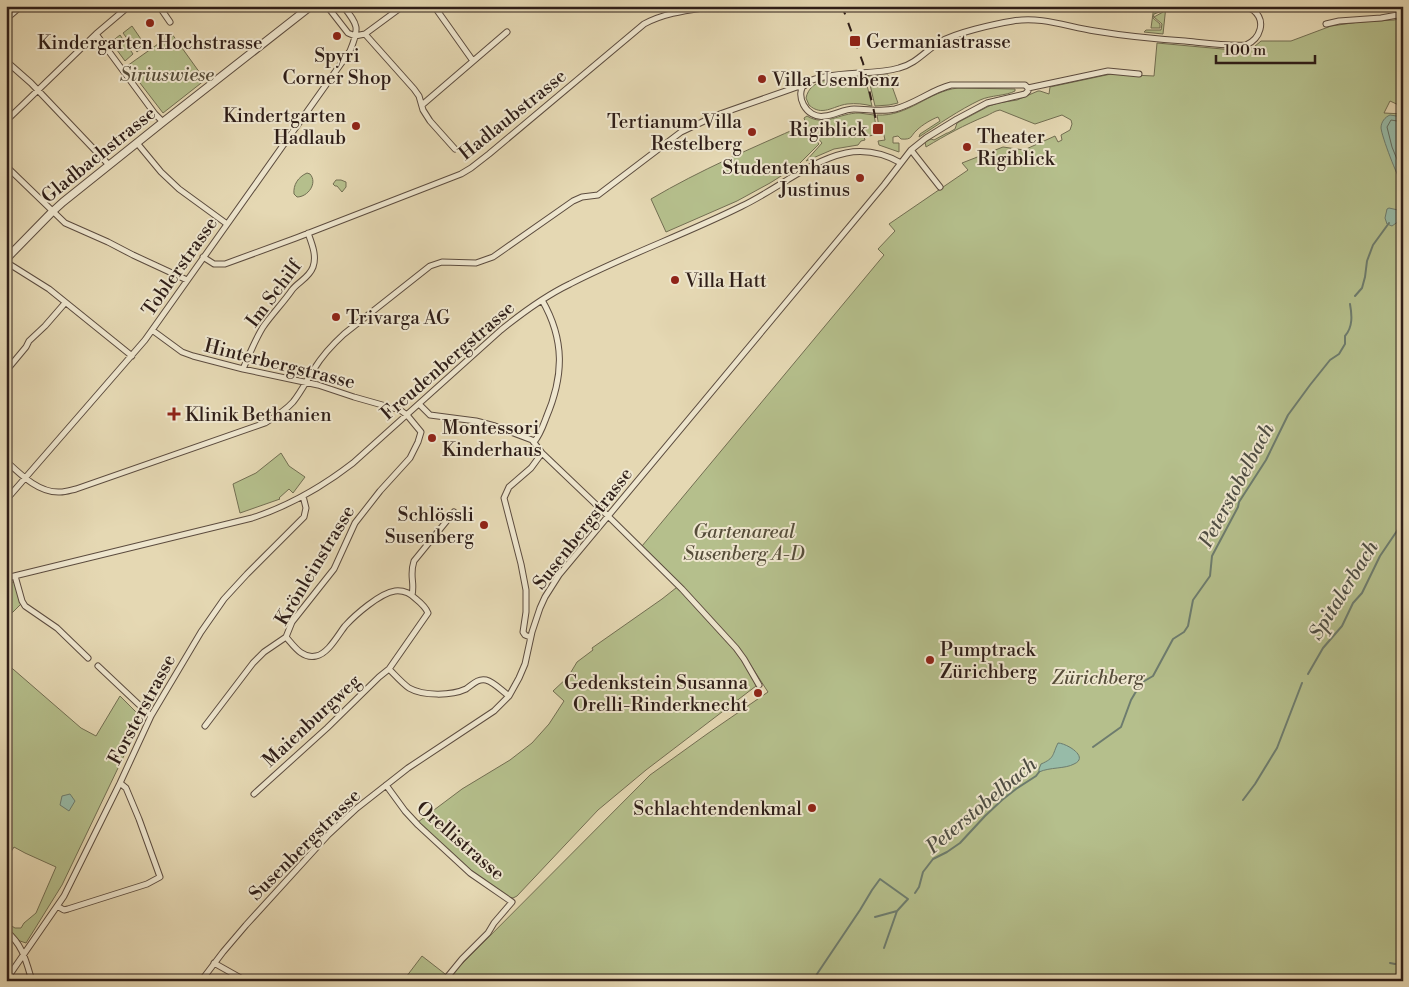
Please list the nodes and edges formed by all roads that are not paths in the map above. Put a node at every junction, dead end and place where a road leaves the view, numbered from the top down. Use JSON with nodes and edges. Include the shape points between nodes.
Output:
{"nodes":[{"id":1,"x":21,"y":6,"type":"edge"},
{"id":2,"x":129,"y":6,"type":"edge"},
{"id":3,"x":159,"y":6,"type":"edge"},
{"id":4,"x":311,"y":6,"type":"edge"},
{"id":5,"x":327,"y":6,"type":"edge"},
{"id":6,"x":343,"y":6,"type":"edge"},
{"id":7,"x":403,"y":6,"type":"edge"},
{"id":8,"x":434,"y":6,"type":"edge"},
{"id":9,"x":715,"y":6,"type":"edge"},
{"id":10,"x":1237,"y":6,"type":"edge"},
{"id":11,"x":1403,"y":14,"type":"edge"},
{"id":12,"x":6,"y":19,"type":"edge"},
{"id":13,"x":170,"y":22,"type":"dead end"},
{"id":14,"x":1326,"y":24,"type":"dead end"},
{"id":15,"x":507,"y":32,"type":"dead end"},
{"id":16,"x":96,"y":34,"type":"junction"},
{"id":17,"x":366,"y":34,"type":"junction"},
{"id":18,"x":356,"y":36,"type":"junction"},
{"id":19,"x":6,"y":61,"type":"edge"},
{"id":20,"x":474,"y":61,"type":"junction"},
{"id":21,"x":1139,"y":74,"type":"dead end"},
{"id":22,"x":804,"y":86,"type":"junction"},
{"id":23,"x":1028,"y":88,"type":"junction"},
{"id":24,"x":37,"y":91,"type":"junction"},
{"id":25,"x":422,"y":105,"type":"junction"},
{"id":26,"x":6,"y":121,"type":"edge"},
{"id":27,"x":163,"y":122,"type":"junction"},
{"id":28,"x":137,"y":143,"type":"junction"},
{"id":29,"x":455,"y":150,"type":"dead end"},
{"id":30,"x":911,"y":150,"type":"junction"},
{"id":31,"x":901,"y":163,"type":"junction"},
{"id":32,"x":110,"y":164,"type":"junction"},
{"id":33,"x":6,"y":166,"type":"edge"},
{"id":34,"x":940,"y":187,"type":"dead end"},
{"id":35,"x":52,"y":212,"type":"junction"},
{"id":36,"x":227,"y":224,"type":"junction"},
{"id":37,"x":308,"y":233,"type":"junction"},
{"id":38,"x":203,"y":258,"type":"junction"},
{"id":39,"x":6,"y":261,"type":"edge"},
{"id":40,"x":187,"y":280,"type":"junction"},
{"id":41,"x":542,"y":300,"type":"junction"},
{"id":42,"x":66,"y":303,"type":"junction"},
{"id":43,"x":152,"y":330,"type":"junction"},
{"id":44,"x":132,"y":356,"type":"junction"},
{"id":45,"x":243,"y":369,"type":"junction"},
{"id":46,"x":6,"y":371,"type":"edge"},
{"id":47,"x":306,"y":382,"type":"junction"},
{"id":48,"x":419,"y":404,"type":"junction"},
{"id":49,"x":406,"y":415,"type":"junction"},
{"id":50,"x":534,"y":442,"type":"junction"},
{"id":51,"x":542,"y":453,"type":"junction"},
{"id":52,"x":6,"y":461,"type":"edge"},
{"id":53,"x":25,"y":478,"type":"junction"},
{"id":54,"x":303,"y":496,"type":"junction"},
{"id":55,"x":6,"y":500,"type":"edge"},
{"id":56,"x":454,"y":512,"type":"dead end"},
{"id":57,"x":608,"y":516,"type":"junction"},
{"id":58,"x":15,"y":576,"type":"junction"},
{"id":59,"x":6,"y":578,"type":"edge"},
{"id":60,"x":412,"y":595,"type":"junction"},
{"id":61,"x":286,"y":637,"type":"junction"},
{"id":62,"x":530,"y":637,"type":"junction"},
{"id":63,"x":88,"y":658,"type":"dead end"},
{"id":64,"x":98,"y":666,"type":"dead end"},
{"id":65,"x":389,"y":669,"type":"junction"},
{"id":66,"x":758,"y":685,"type":"dead end"},
{"id":67,"x":509,"y":696,"type":"junction"},
{"id":68,"x":207,"y":711,"type":"dead end"},
{"id":69,"x":213,"y":715,"type":"junction"},
{"id":70,"x":151,"y":716,"type":"junction"},
{"id":71,"x":205,"y":726,"type":"dead end"},
{"id":72,"x":120,"y":783,"type":"junction"},
{"id":73,"x":386,"y":785,"type":"junction"},
{"id":74,"x":254,"y":794,"type":"dead end"},
{"id":75,"x":57,"y":906,"type":"junction"},
{"id":76,"x":6,"y":931,"type":"edge"},
{"id":77,"x":24,"y":955,"type":"junction"},
{"id":78,"x":214,"y":963,"type":"junction"},
{"id":79,"x":6,"y":980,"type":"edge"},
{"id":80,"x":32,"y":981,"type":"edge"},
{"id":81,"x":201,"y":981,"type":"edge"},
{"id":82,"x":246,"y":981,"type":"edge"},
{"id":83,"x":444,"y":981,"type":"edge"}],
"edges":[{"from":1,"to":12,"type":"street"},
{"from":2,"to":16,"type":"street"},
{"from":3,"to":13,"type":"street"},
{"from":4,"to":27,"type":"street","name":"Gladbachstrasse"},
{"from":5,"to":18,"type":"street","via":[[348,33]]},
{"from":6,"to":18,"type":"street","via":[[356,24]]},
{"from":7,"to":17,"type":"street"},
{"from":8,"to":20,"type":"street"},
{"from":9,"to":37,"type":"street","name":"Hadlaubstrasse","via":[[669,14],[644,24],[461,174]]},
{"from":10,"to":22,"type":"street","via":[[1252,10],[1260,22],[1256,38],[1246,45],[1206,44],[1094,31],[1042,21],[1012,21],[946,39],[904,67],[835,74]]},
{"from":11,"to":14,"type":"street"},
{"from":15,"to":20,"type":"street"},
{"from":16,"to":24,"type":"street"},
{"from":16,"to":27,"type":"street"},
{"from":17,"to":18,"type":"street"},
{"from":17,"to":25,"type":"street","via":[[414,89]]},
{"from":18,"to":36,"type":"street","name":"Toblerstrasse","via":[[350,51]]},
{"from":19,"to":24,"type":"street"},
{"from":20,"to":25,"type":"street"},
{"from":21,"to":23,"type":"street","via":[[1108,71]]},
{"from":22,"to":23,"type":"street","via":[[804,108],[821,117],[853,109],[896,109],[951,85],[1026,85]]},
{"from":22,"to":47,"type":"street","via":[[717,115],[681,132],[598,195],[573,200],[493,257],[476,262],[442,262],[430,266],[344,334]]},
{"from":23,"to":30,"type":"street","via":[[1025,94],[978,107]]},
{"from":24,"to":26,"type":"street"},
{"from":24,"to":32,"type":"street"},
{"from":25,"to":29,"type":"street","via":[[430,121]]},
{"from":27,"to":28,"type":"street","name":"Gladbachstrasse"},
{"from":28,"to":32,"type":"street","name":"Gladbachstrasse"},
{"from":28,"to":36,"type":"street","via":[[179,189]]},
{"from":30,"to":31,"type":"street"},
{"from":30,"to":34,"type":"street"},
{"from":31,"to":41,"type":"street","name":"Freudenbergstrasse","via":[[870,152],[848,153],[827,159],[743,206],[568,284]]},
{"from":31,"to":57,"type":"street","name":"Susenbergstrasse"},
{"from":32,"to":35,"type":"street","name":"Gladbachstrasse"},
{"from":33,"to":35,"type":"street"},
{"from":35,"to":39,"type":"street","name":"Gladbachstrasse"},
{"from":35,"to":40,"type":"street","via":[[65,223]]},
{"from":36,"to":38,"type":"street","name":"Toblerstrasse"},
{"from":37,"to":38,"type":"street","name":"Hadlaubstrasse","via":[[225,264],[214,264]]},
{"from":37,"to":45,"type":"street","name":"Im Schilf","via":[[315,255],[312,270],[265,325]]},
{"from":38,"to":40,"type":"street","name":"Toblerstrasse"},
{"from":39,"to":42,"type":"street"},
{"from":40,"to":43,"type":"street","name":"Toblerstrasse"},
{"from":41,"to":48,"type":"street","name":"Freudenbergstrasse","via":[[500,330]]},
{"from":41,"to":50,"type":"street","via":[[556,329],[560,357],[551,405]]},
{"from":42,"to":44,"type":"street"},
{"from":42,"to":46,"type":"street"},
{"from":43,"to":44,"type":"street","name":"Toblerstrasse"},
{"from":43,"to":45,"type":"street","name":"Hinterbergstrasse","via":[[182,352]]},
{"from":44,"to":53,"type":"street","name":"Toblerstrasse"},
{"from":45,"to":47,"type":"street","name":"Hinterbergstrasse"},
{"from":47,"to":49,"type":"street","name":"Hinterbergstrasse","via":[[395,408]]},
{"from":47,"to":53,"type":"street","via":[[286,409],[265,423],[168,458],[62,492],[42,489]]},
{"from":48,"to":49,"type":"street","name":"Freudenbergstrasse"},
{"from":48,"to":50,"type":"street","via":[[430,415],[476,421]]},
{"from":49,"to":54,"type":"street","name":"Freudenbergstrasse","via":[[336,476]]},
{"from":49,"to":61,"type":"street","name":"Krönleinstrasse","via":[[421,432],[414,450],[355,523],[334,569],[292,622]]},
{"from":50,"to":51,"type":"street"},
{"from":51,"to":57,"type":"street"},
{"from":51,"to":62,"type":"street","via":[[509,486],[504,498],[526,590],[523,632]]},
{"from":52,"to":53,"type":"street"},
{"from":53,"to":55,"type":"street","name":"Toblerstrasse"},
{"from":54,"to":58,"type":"street","name":"Freudenbergstrasse","via":[[252,518]]},
{"from":54,"to":70,"type":"street","name":"Forsterstrasse","via":[[304,517],[247,574],[212,615]]},
{"from":56,"to":60,"type":"street","via":[[414,561]]},
{"from":57,"to":62,"type":"street","name":"Susenbergstrasse","via":[[554,583],[540,608]]},
{"from":57,"to":66,"type":"street","via":[[719,630],[744,659]]},
{"from":58,"to":59,"type":"street","name":"Freudenbergstrasse"},
{"from":58,"to":63,"type":"street","via":[[25,606],[56,628]]},
{"from":60,"to":61,"type":"street","name":"Krönleinstrasse","via":[[393,591],[383,595],[347,624],[320,655],[302,654]]},
{"from":60,"to":65,"type":"street","via":[[428,615]]},
{"from":61,"to":69,"type":"street","via":[[252,663]]},
{"from":62,"to":67,"type":"street","name":"Susenbergstrasse","via":[[525,664]]},
{"from":64,"to":70,"type":"street"},
{"from":65,"to":67,"type":"street","via":[[404,684],[420,692],[453,693],[484,680]]},
{"from":65,"to":74,"type":"street","name":"Maienburgweg"},
{"from":67,"to":73,"type":"street","name":"Susenbergstrasse","via":[[494,710]]},
{"from":68,"to":69,"type":"street"},
{"from":69,"to":71,"type":"street"},
{"from":70,"to":72,"type":"street","name":"Forsterstrasse"},
{"from":72,"to":75,"type":"street","name":"Forsterstrasse"},
{"from":72,"to":75,"type":"street","via":[[126,788],[160,877],[68,909]]},
{"from":73,"to":78,"type":"street","name":"Susenbergstrasse","via":[[318,846]]},
{"from":73,"to":83,"type":"street","name":"Orellistrasse","via":[[418,825],[470,873],[512,902],[488,934]]},
{"from":75,"to":77,"type":"street","name":"Forsterstrasse"},
{"from":76,"to":77,"type":"street","via":[[18,942]]},
{"from":77,"to":79,"type":"street","name":"Forsterstrasse"},
{"from":77,"to":80,"type":"street"},
{"from":78,"to":81,"type":"street","name":"Susenbergstrasse"},
{"from":78,"to":82,"type":"street"}]}
